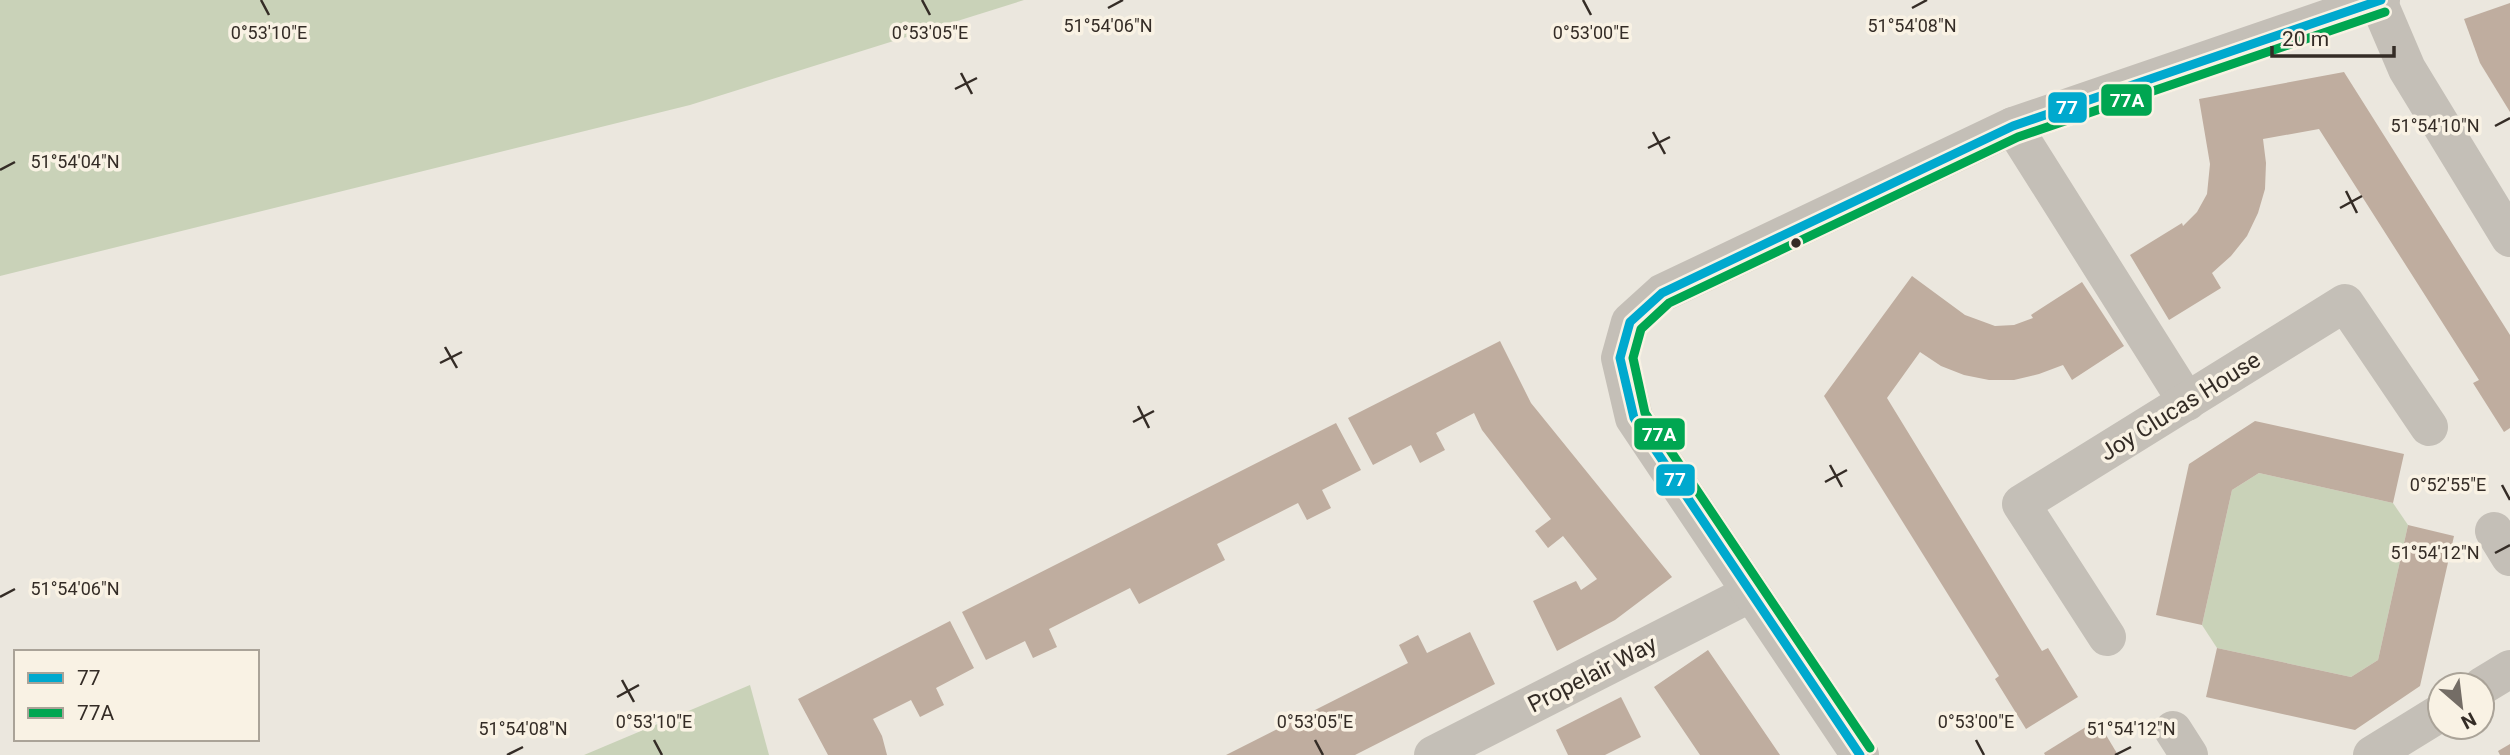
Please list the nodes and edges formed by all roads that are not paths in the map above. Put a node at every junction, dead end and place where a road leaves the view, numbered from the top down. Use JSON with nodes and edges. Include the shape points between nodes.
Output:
{"nodes":[{"id":1,"x":2379,"y":0,"type":"edge"},
{"id":2,"x":2013,"y":126,"type":"junction"},
{"id":3,"x":2510,"y":237,"type":"edge"},
{"id":4,"x":2187,"y":402,"type":"junction"},
{"id":5,"x":2428,"y":427,"type":"dead end"},
{"id":6,"x":1752,"y":593,"type":"junction"},
{"id":7,"x":2107,"y":637,"type":"dead end"},
{"id":8,"x":2426,"y":724,"type":"edge"},
{"id":9,"x":2393,"y":750,"type":"edge"},
{"id":10,"x":1433,"y":755,"type":"edge"},
{"id":11,"x":1860,"y":755,"type":"edge"}],
"edges":[{"from":1,"to":2,"type":"street"},
{"from":1,"to":3,"type":"street","via":[[2407,69]]},
{"from":2,"to":4,"type":"street"},
{"from":2,"to":6,"type":"street","via":[[1662,293],[1630,322],[1620,358],[1634,418]]},
{"from":4,"to":5,"type":"street","name":"Joy Clucas House","via":[[2345,303]]},
{"from":4,"to":7,"type":"street","name":"Joy Clucas House","via":[[2021,504]]},
{"from":6,"to":10,"type":"street","name":"Propelair Way"},
{"from":6,"to":11,"type":"street"},
{"from":8,"to":9,"type":"street"}]}
